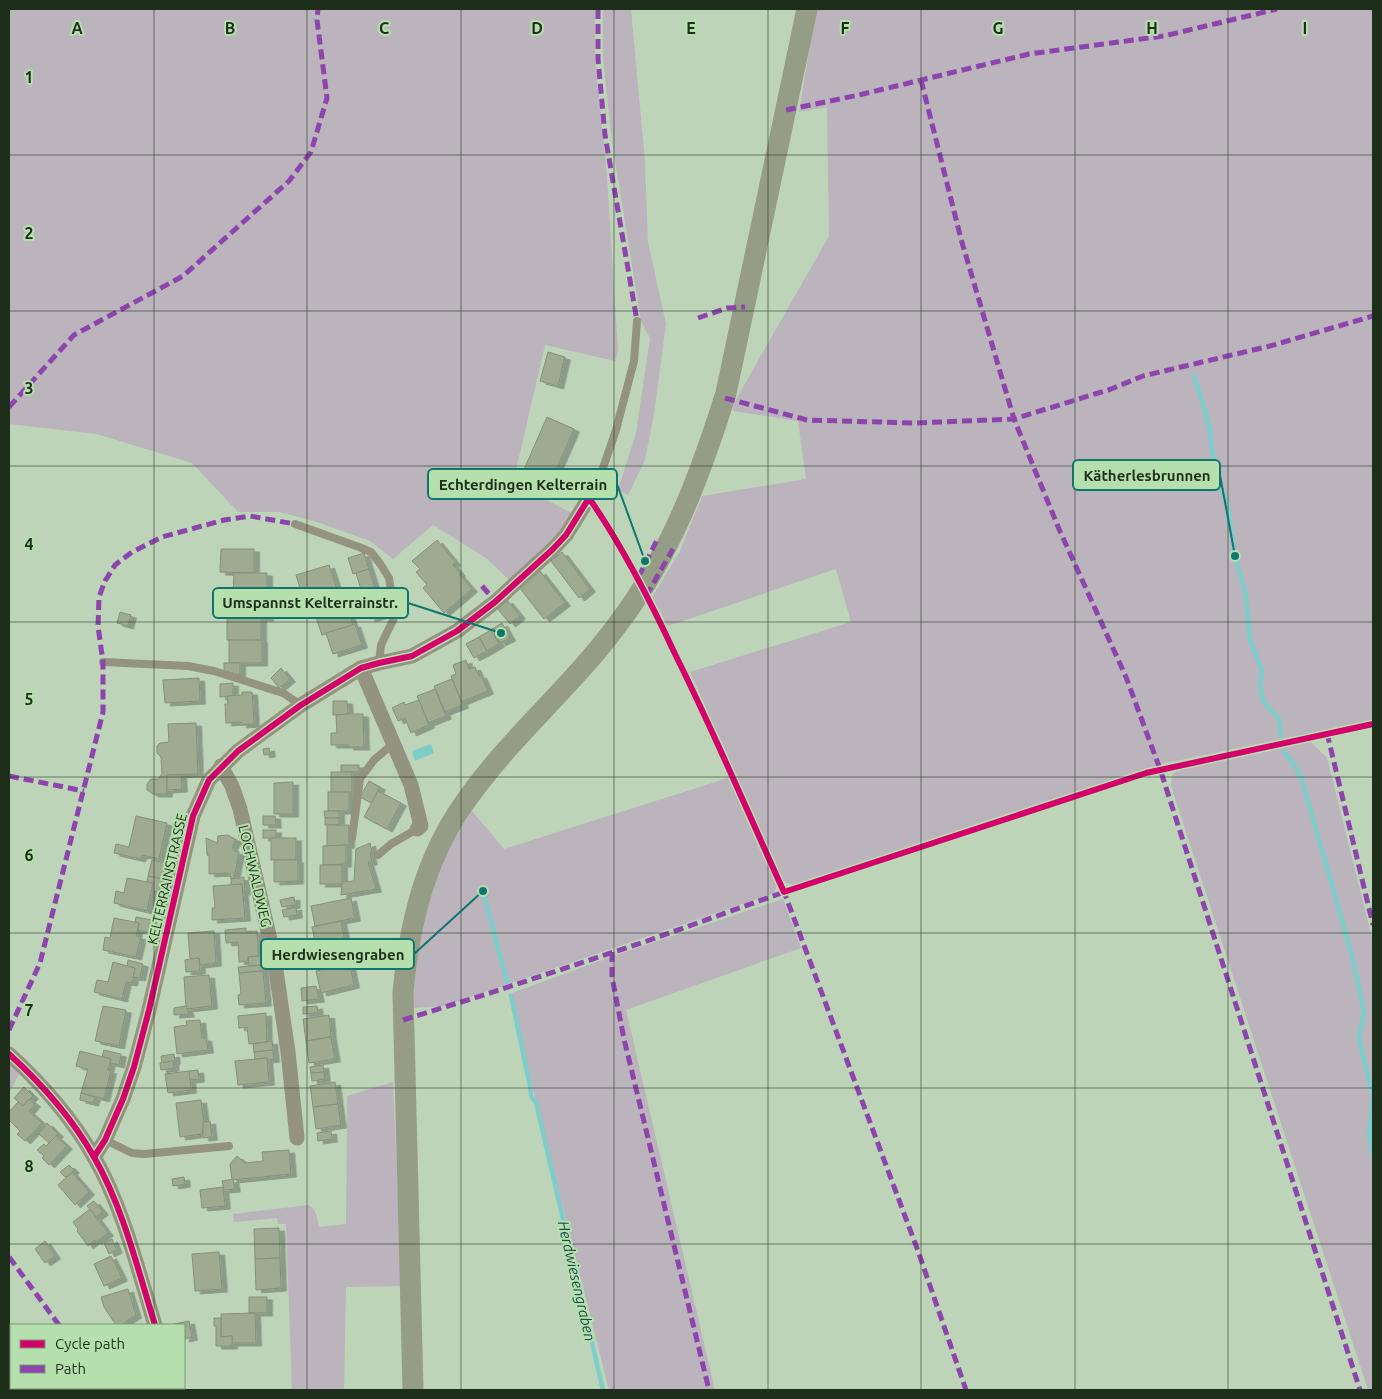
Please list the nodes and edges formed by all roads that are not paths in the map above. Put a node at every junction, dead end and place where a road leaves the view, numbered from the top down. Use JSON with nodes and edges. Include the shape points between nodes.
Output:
{"nodes":[{"id":1,"x":807,"y":9,"type":"edge"},
{"id":2,"x":637,"y":321,"type":"dead end"},
{"id":3,"x":589,"y":498,"type":"joint"},
{"id":4,"x":295,"y":524,"type":"dead end"},
{"id":5,"x":103,"y":662,"type":"dead end"},
{"id":6,"x":378,"y":663,"type":"junction"},
{"id":7,"x":362,"y":668,"type":"junction"},
{"id":8,"x":300,"y":704,"type":"junction"},
{"id":9,"x":394,"y":743,"type":"junction"},
{"id":10,"x":221,"y":766,"type":"junction"},
{"id":11,"x":417,"y":829,"type":"joint"},
{"id":12,"x":352,"y":838,"type":"dead end"},
{"id":13,"x":378,"y":855,"type":"dead end"},
{"id":14,"x":9,"y":1054,"type":"edge"},
{"id":15,"x":297,"y":1138,"type":"dead end"},
{"id":16,"x":104,"y":1140,"type":"junction"},
{"id":17,"x":229,"y":1146,"type":"dead end"},
{"id":18,"x":94,"y":1157,"type":"junction"},
{"id":19,"x":155,"y":1324,"type":"edge"},
{"id":20,"x":413,"y":1390,"type":"edge"}],
"edges":[{"from":1,"to":20,"type":"main road","via":[[726,393],[684,511],[663,554],[618,624],[463,804],[434,856],[419,897],[411,932],[404,994]]},
{"from":2,"to":3,"type":"lane","via":[[634,361],[616,430]]},
{"from":3,"to":6,"type":"street","name":"KELTERRAINSTRASSE","via":[[566,535],[488,608],[457,632],[412,656]]},
{"from":4,"to":6,"type":"lane","via":[[371,552],[389,578],[396,616],[381,644]]},
{"from":5,"to":8,"type":"lane","via":[[188,666],[214,671],[284,693]]},
{"from":6,"to":7,"type":"street","name":"KELTERRAINSTRASSE"},
{"from":7,"to":8,"type":"street","name":"KELTERRAINSTRASSE"},
{"from":7,"to":9,"type":"street"},
{"from":8,"to":10,"type":"street","name":"KELTERRAINSTRASSE"},
{"from":9,"to":11,"type":"street","via":[[411,785],[421,826]]},
{"from":9,"to":12,"type":"lane","via":[[374,760],[360,779]]},
{"from":10,"to":15,"type":"street","name":"LOCHWALDWEG","via":[[240,809],[274,957]]},
{"from":10,"to":16,"type":"street","name":"KELTERRAINSTRASSE","via":[[209,780],[194,816],[150,1010],[123,1099]]},
{"from":11,"to":13,"type":"lane"},
{"from":14,"to":18,"type":"street","via":[[45,1089]]},
{"from":16,"to":17,"type":"lane","via":[[132,1154]]},
{"from":16,"to":18,"type":"street","name":"KELTERRAINSTRASSE"},
{"from":18,"to":19,"type":"street","via":[[119,1213]]}]}
